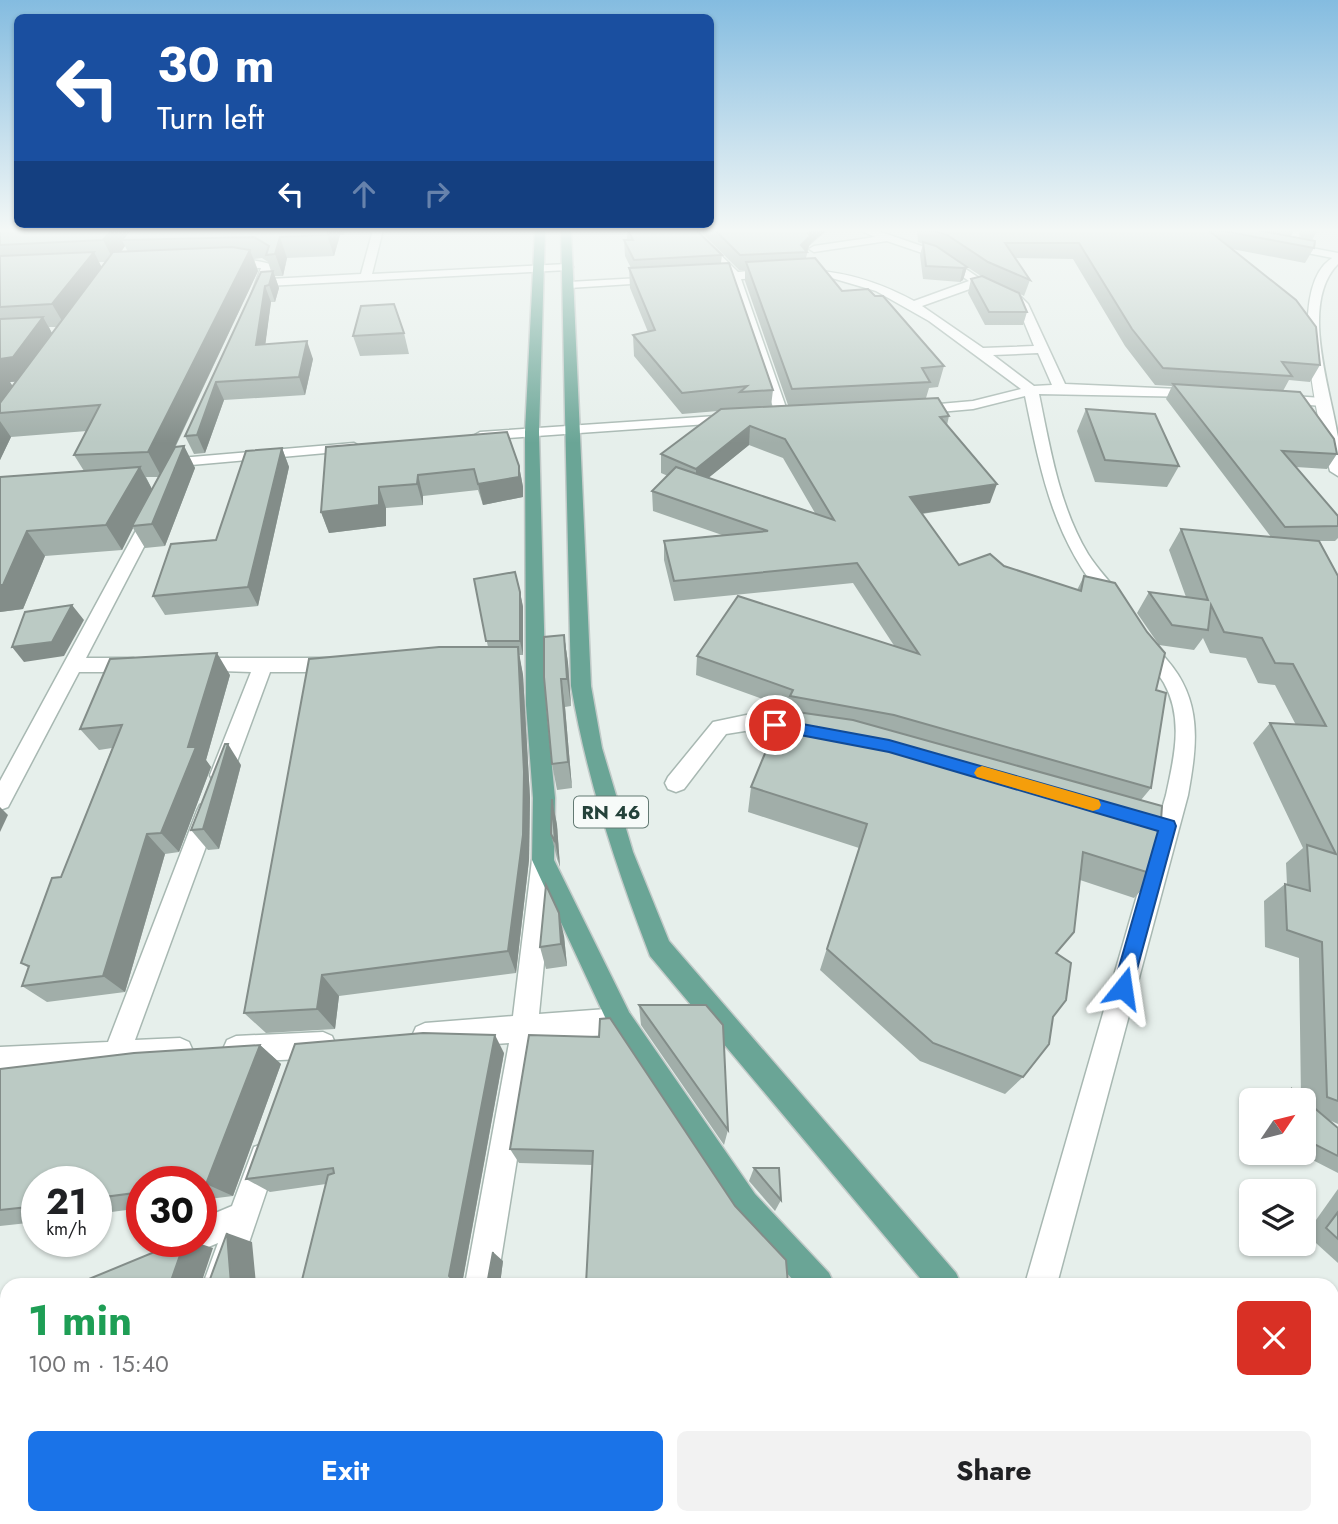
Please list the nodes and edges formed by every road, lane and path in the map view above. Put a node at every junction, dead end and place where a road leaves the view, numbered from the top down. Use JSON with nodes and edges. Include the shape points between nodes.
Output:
{"nodes":[{"id":1,"x":255,"y":301,"type":"edge"},
{"id":2,"x":538,"y":301,"type":"edge"},
{"id":3,"x":568,"y":301,"type":"edge"},
{"id":4,"x":743,"y":301,"type":"edge"},
{"id":5,"x":903,"y":301,"type":"edge"},
{"id":6,"x":925,"y":301,"type":"edge"},
{"id":7,"x":1018,"y":301,"type":"edge"},
{"id":8,"x":1314,"y":301,"type":"edge"},
{"id":9,"x":911,"y":306,"type":"junction"},
{"id":10,"x":252,"y":307,"type":"edge"},
{"id":11,"x":1042,"y":349,"type":"junction"},
{"id":12,"x":978,"y":352,"type":"junction"},
{"id":13,"x":1060,"y":388,"type":"junction"},
{"id":14,"x":1031,"y":390,"type":"junction"},
{"id":15,"x":1212,"y":393,"type":"edge"},
{"id":16,"x":1267,"y":398,"type":"edge"},
{"id":17,"x":1322,"y":402,"type":"junction"},
{"id":18,"x":905,"y":410,"type":"edge"},
{"id":19,"x":782,"y":416,"type":"edge"},
{"id":20,"x":742,"y":418,"type":"edge"},
{"id":21,"x":571,"y":429,"type":"junction"},
{"id":22,"x":532,"y":432,"type":"junction"},
{"id":23,"x":464,"y":438,"type":"edge"},
{"id":24,"x":370,"y":446,"type":"edge"},
{"id":25,"x":180,"y":461,"type":"edge"},
{"id":26,"x":1338,"y":471,"type":"edge"},
{"id":27,"x":163,"y":495,"type":"edge"},
{"id":28,"x":72,"y":665,"type":"junction"},
{"id":29,"x":154,"y":665,"type":"edge"},
{"id":30,"x":181,"y":665,"type":"edge"},
{"id":31,"x":262,"y":665,"type":"junction"},
{"id":32,"x":358,"y":665,"type":"edge"},
{"id":33,"x":824,"y":733,"type":"edge"},
{"id":34,"x":676,"y":783,"type":"dead end"},
{"id":35,"x":0,"y":801,"type":"edge"},
{"id":36,"x":543,"y":860,"type":"junction"},
{"id":37,"x":620,"y":1021,"type":"junction"},
{"id":38,"x":526,"y":1027,"type":"junction"},
{"id":39,"x":401,"y":1038,"type":"edge"},
{"id":40,"x":345,"y":1043,"type":"edge"},
{"id":41,"x":117,"y":1054,"type":"junction"},
{"id":42,"x":0,"y":1061,"type":"edge"},
{"id":43,"x":275,"y":1125,"type":"edge"},
{"id":44,"x":242,"y":1217,"type":"junction"},
{"id":45,"x":217,"y":1228,"type":"edge"},
{"id":46,"x":221,"y":1278,"type":"edge"},
{"id":47,"x":482,"y":1278,"type":"edge"},
{"id":48,"x":812,"y":1278,"type":"edge"},
{"id":49,"x":940,"y":1278,"type":"edge"},
{"id":50,"x":1043,"y":1278,"type":"edge"}],
"edges":[{"from":1,"to":10,"type":"street"},
{"from":2,"to":22,"type":"main road","number":"RN 46"},
{"from":3,"to":21,"type":"main road","number":"RN 46"},
{"from":4,"to":19,"type":"street"},
{"from":5,"to":9,"type":"street"},
{"from":6,"to":9,"type":"street"},
{"from":7,"to":11,"type":"street"},
{"from":8,"to":17,"type":"street"},
{"from":9,"to":12,"type":"street"},
{"from":11,"to":12,"type":"street"},
{"from":11,"to":13,"type":"street"},
{"from":12,"to":14,"type":"street"},
{"from":13,"to":14,"type":"street"},
{"from":13,"to":15,"type":"street"},
{"from":14,"to":18,"type":"street","via":[[973,405]]},
{"from":14,"to":50,"type":"street","via":[[1053,491],[1073,543],[1094,579],[1129,618],[1172,679],[1188,722],[1182,770],[1161,825]]},
{"from":16,"to":17,"type":"street"},
{"from":17,"to":26,"type":"street"},
{"from":20,"to":21,"type":"street"},
{"from":21,"to":22,"type":"street"},
{"from":21,"to":49,"type":"main road","number":"RN 46","via":[[582,686],[592,748],[622,852],[659,948]]},
{"from":22,"to":23,"type":"street"},
{"from":22,"to":36,"type":"main road","number":"RN 46","via":[[529,665],[544,798]]},
{"from":24,"to":25,"type":"street"},
{"from":27,"to":28,"type":"street"},
{"from":28,"to":29,"type":"street"},
{"from":28,"to":35,"type":"street"},
{"from":30,"to":31,"type":"street"},
{"from":31,"to":32,"type":"street"},
{"from":31,"to":41,"type":"street"},
{"from":33,"to":34,"type":"street","via":[[751,722],[720,727]]},
{"from":36,"to":37,"type":"main road","number":"RN 46"},
{"from":36,"to":38,"type":"street"},
{"from":37,"to":38,"type":"street"},
{"from":37,"to":48,"type":"main road","number":"RN 46","via":[[744,1205]]},
{"from":38,"to":39,"type":"street"},
{"from":38,"to":47,"type":"street"},
{"from":40,"to":41,"type":"street","via":[[299,1060]]},
{"from":41,"to":42,"type":"street"},
{"from":43,"to":44,"type":"street"},
{"from":44,"to":45,"type":"street"},
{"from":44,"to":46,"type":"street"}]}
